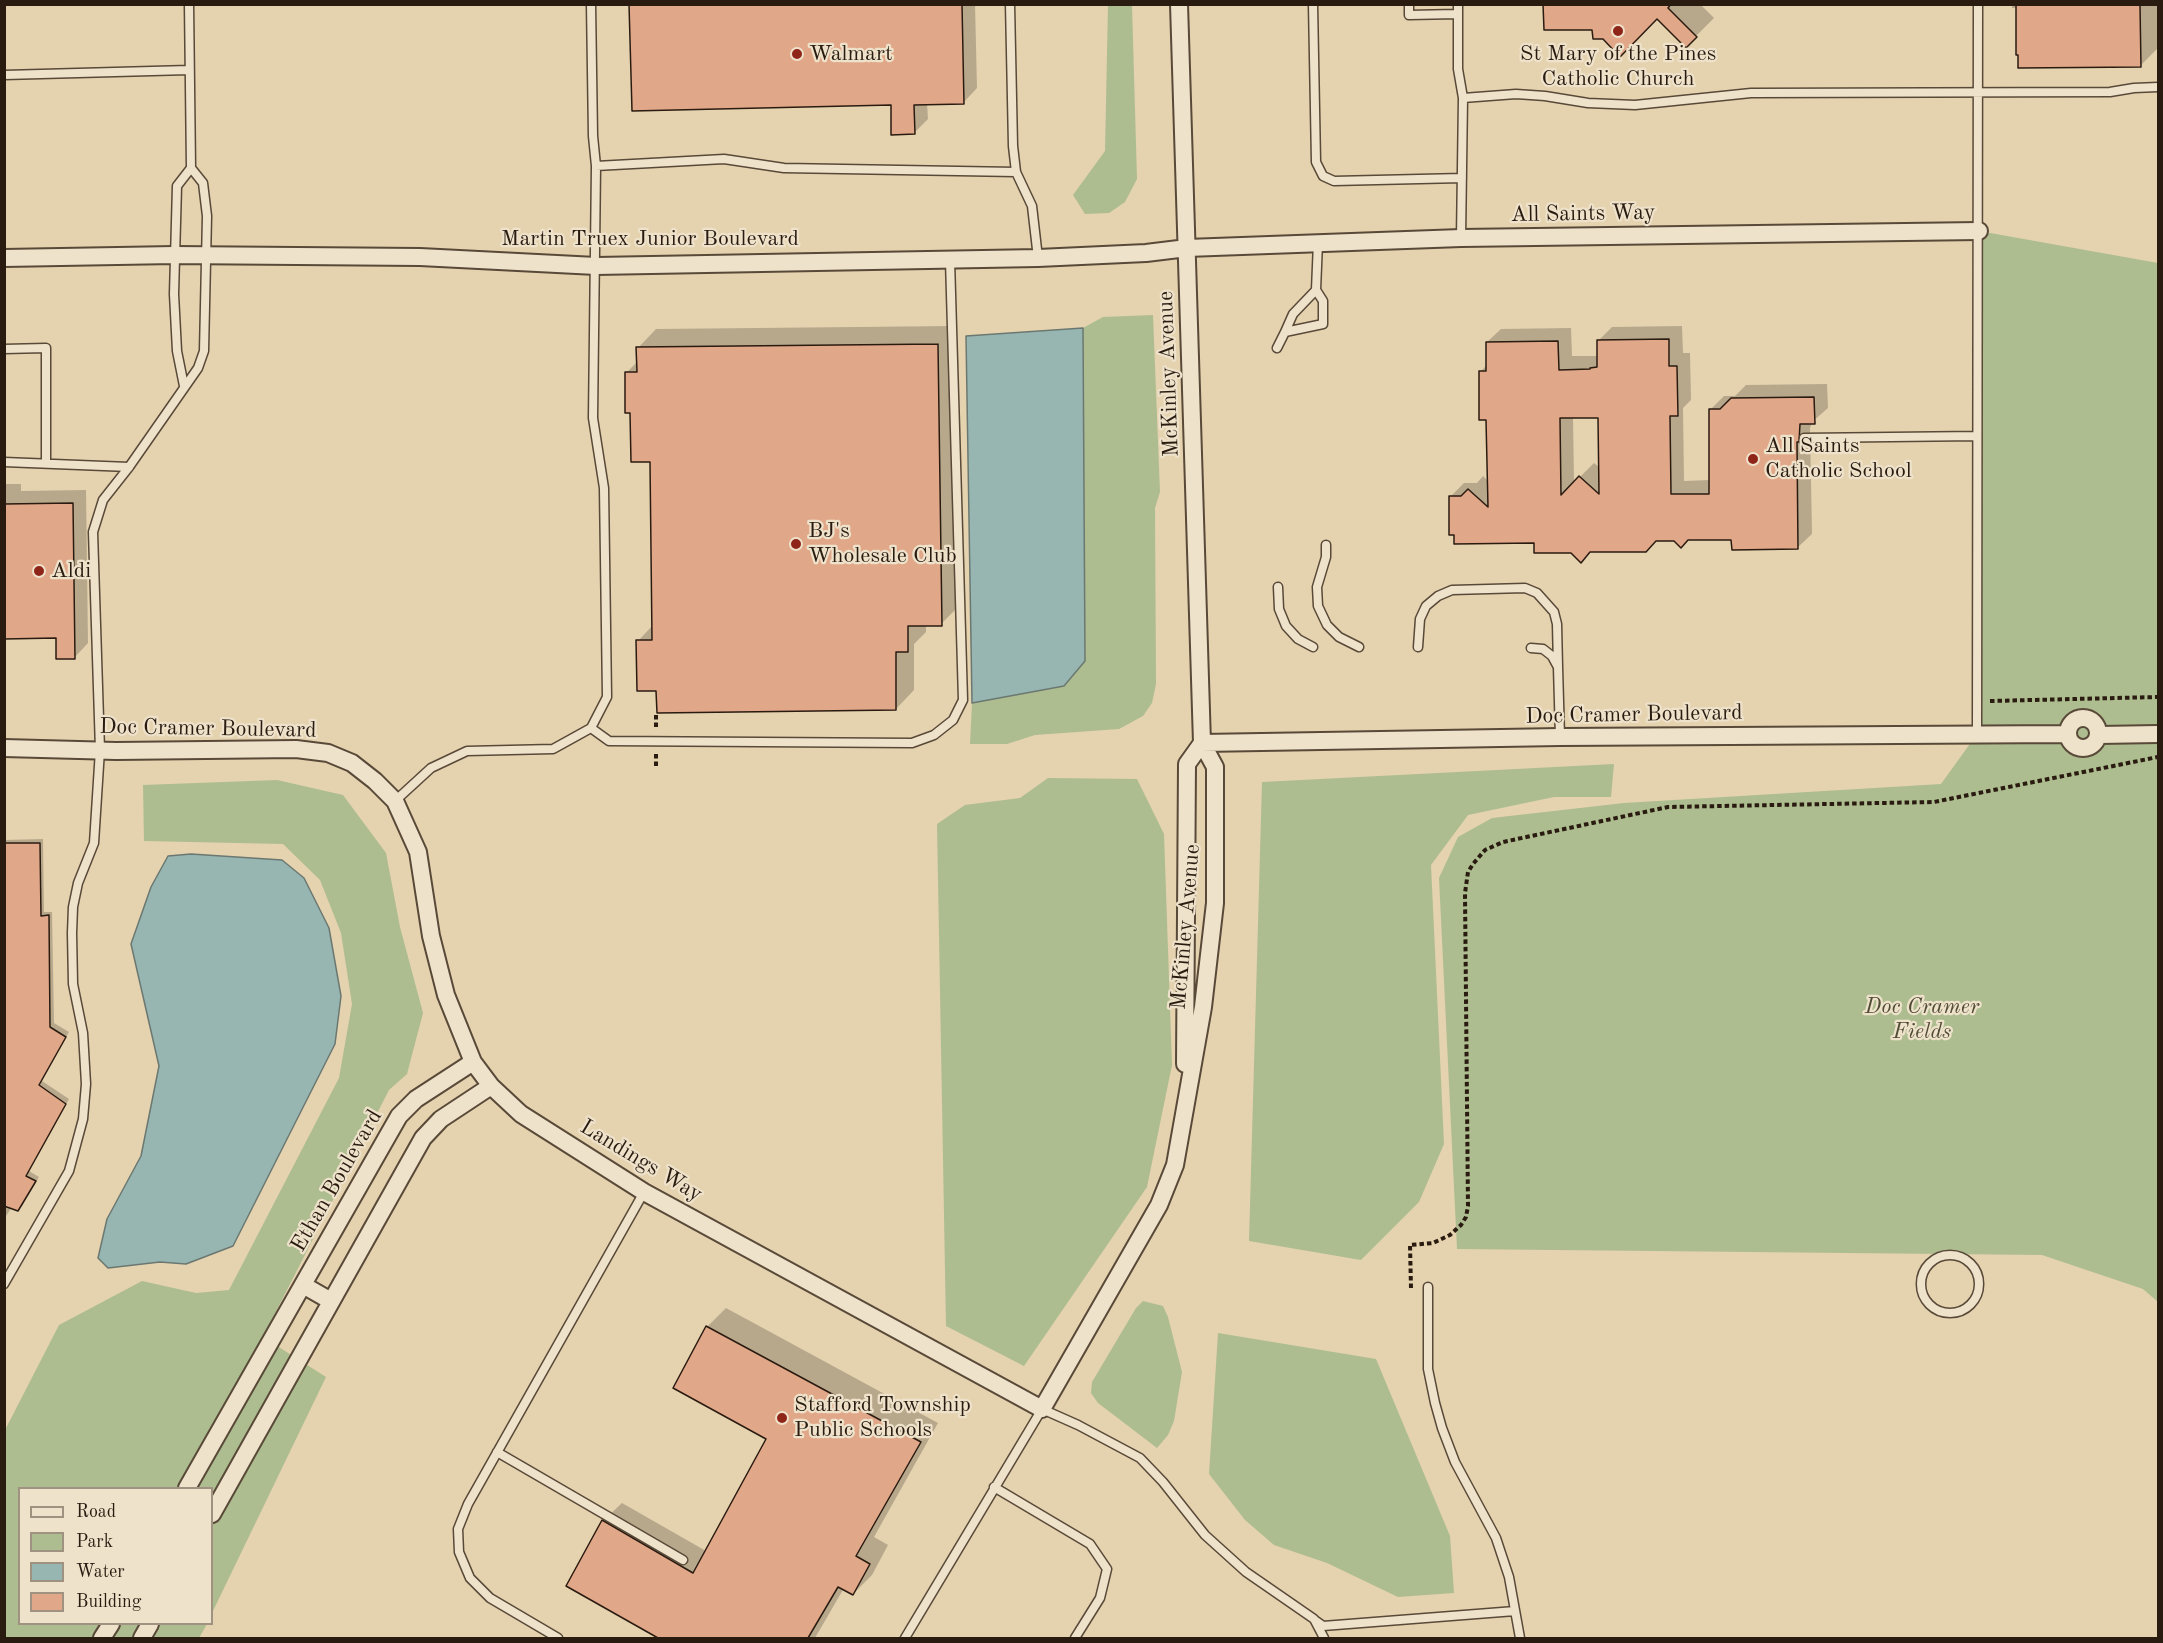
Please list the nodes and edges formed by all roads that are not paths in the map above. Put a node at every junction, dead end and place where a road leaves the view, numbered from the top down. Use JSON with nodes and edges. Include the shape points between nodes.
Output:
{"nodes":[{"id":1,"x":189,"y":4,"type":"edge"},
{"id":2,"x":591,"y":4,"type":"edge"},
{"id":3,"x":1010,"y":4,"type":"edge"},
{"id":4,"x":1179,"y":4,"type":"edge"},
{"id":5,"x":1313,"y":4,"type":"edge"},
{"id":6,"x":1409,"y":4,"type":"edge"},
{"id":7,"x":1458,"y":4,"type":"edge"},
{"id":8,"x":1978,"y":4,"type":"edge"},
{"id":9,"x":1457,"y":14,"type":"junction"},
{"id":10,"x":189,"y":70,"type":"junction"},
{"id":11,"x":4,"y":75,"type":"edge"},
{"id":12,"x":2158,"y":87,"type":"edge"},
{"id":13,"x":1977,"y":93,"type":"junction"},
{"id":14,"x":1463,"y":98,"type":"junction"},
{"id":15,"x":596,"y":166,"type":"junction"},
{"id":16,"x":191,"y":168,"type":"junction"},
{"id":17,"x":1016,"y":172,"type":"junction"},
{"id":18,"x":1462,"y":178,"type":"junction"},
{"id":19,"x":1978,"y":231,"type":"junction"},
{"id":20,"x":1461,"y":238,"type":"junction"},
{"id":21,"x":1318,"y":242,"type":"junction"},
{"id":22,"x":1187,"y":248,"type":"junction"},
{"id":23,"x":174,"y":255,"type":"junction"},
{"id":24,"x":206,"y":255,"type":"junction"},
{"id":25,"x":4,"y":258,"type":"edge"},
{"id":26,"x":1038,"y":258,"type":"junction"},
{"id":27,"x":950,"y":260,"type":"junction"},
{"id":28,"x":596,"y":266,"type":"junction"},
{"id":29,"x":1316,"y":290,"type":"junction"},
{"id":30,"x":1285,"y":332,"type":"junction"},
{"id":31,"x":1277,"y":348,"type":"dead end"},
{"id":32,"x":4,"y":349,"type":"edge"},
{"id":33,"x":184,"y":386,"type":"junction"},
{"id":34,"x":1977,"y":436,"type":"junction"},
{"id":35,"x":1804,"y":438,"type":"dead end"},
{"id":36,"x":4,"y":462,"type":"edge"},
{"id":37,"x":46,"y":462,"type":"junction"},
{"id":38,"x":129,"y":467,"type":"junction"},
{"id":39,"x":1326,"y":545,"type":"dead end"},
{"id":40,"x":1278,"y":587,"type":"dead end"},
{"id":41,"x":1312,"y":646,"type":"dead end"},
{"id":42,"x":1359,"y":647,"type":"dead end"},
{"id":43,"x":1418,"y":647,"type":"dead end"},
{"id":44,"x":1531,"y":648,"type":"dead end"},
{"id":45,"x":1558,"y":667,"type":"junction"},
{"id":46,"x":591,"y":729,"type":"junction"},
{"id":47,"x":1977,"y":734,"type":"junction"},
{"id":48,"x":2158,"y":734,"type":"edge"},
{"id":49,"x":1560,"y":737,"type":"junction"},
{"id":50,"x":1202,"y":743,"type":"junction"},
{"id":51,"x":4,"y":748,"type":"edge"},
{"id":52,"x":100,"y":750,"type":"junction"},
{"id":53,"x":395,"y":801,"type":"junction"},
{"id":54,"x":473,"y":1062,"type":"junction"},
{"id":55,"x":491,"y":1086,"type":"junction"},
{"id":56,"x":1184,"y":1118,"type":"junction"},
{"id":57,"x":644,"y":1192,"type":"junction"},
{"id":58,"x":4,"y":1284,"type":"edge"},
{"id":59,"x":303,"y":1285,"type":"junction"},
{"id":60,"x":1921,"y":1285,"type":"joint"},
{"id":61,"x":1428,"y":1287,"type":"dead end"},
{"id":62,"x":331,"y":1301,"type":"junction"},
{"id":63,"x":1042,"y":1409,"type":"junction"},
{"id":64,"x":497,"y":1452,"type":"junction"},
{"id":65,"x":188,"y":1487,"type":"edge"},
{"id":66,"x":994,"y":1487,"type":"junction"},
{"id":67,"x":213,"y":1512,"type":"edge"},
{"id":68,"x":683,"y":1560,"type":"dead end"},
{"id":69,"x":1515,"y":1611,"type":"junction"},
{"id":70,"x":1314,"y":1619,"type":"junction"},
{"id":71,"x":110,"y":1625,"type":"edge"},
{"id":72,"x":102,"y":1638,"type":"edge"},
{"id":73,"x":558,"y":1638,"type":"edge"},
{"id":74,"x":905,"y":1638,"type":"edge"},
{"id":75,"x":1075,"y":1638,"type":"edge"},
{"id":76,"x":1324,"y":1638,"type":"edge"},
{"id":77,"x":1520,"y":1638,"type":"edge"}],
"edges":[{"from":1,"to":10,"type":"lane"},
{"from":2,"to":15,"type":"lane"},
{"from":3,"to":17,"type":"lane"},
{"from":4,"to":22,"type":"street","name":"McKinley Avenue"},
{"from":5,"to":18,"type":"lane","via":[[1316,162],[1323,176],[1334,181]]},
{"from":6,"to":9,"type":"lane","via":[[1409,15]]},
{"from":7,"to":9,"type":"lane"},
{"from":8,"to":13,"type":"lane"},
{"from":9,"to":14,"type":"lane"},
{"from":10,"to":11,"type":"lane"},
{"from":10,"to":16,"type":"lane"},
{"from":12,"to":13,"type":"lane","via":[[2110,92]]},
{"from":13,"to":14,"type":"lane","via":[[1751,93],[1635,105],[1516,94]]},
{"from":13,"to":19,"type":"lane"},
{"from":14,"to":18,"type":"lane"},
{"from":15,"to":17,"type":"lane","via":[[724,159],[784,168]]},
{"from":15,"to":28,"type":"lane"},
{"from":16,"to":23,"type":"lane","via":[[177,186]]},
{"from":16,"to":24,"type":"lane","via":[[203,183]]},
{"from":17,"to":26,"type":"lane","via":[[1032,206]]},
{"from":18,"to":20,"type":"lane"},
{"from":19,"to":20,"type":"street","name":"All Saints Way"},
{"from":19,"to":34,"type":"lane"},
{"from":20,"to":21,"type":"street","name":"All Saints Way"},
{"from":21,"to":22,"type":"street","name":"All Saints Way"},
{"from":21,"to":29,"type":"lane"},
{"from":22,"to":26,"type":"street","name":"Martin Truex Junior Boulevard"},
{"from":22,"to":50,"type":"street","name":"McKinley Avenue"},
{"from":23,"to":24,"type":"street","name":"Martin Truex Junior Boulevard"},
{"from":23,"to":25,"type":"street","name":"Martin Truex Junior Boulevard"},
{"from":23,"to":33,"type":"lane","via":[[177,351]]},
{"from":24,"to":28,"type":"street","name":"Martin Truex Junior Boulevard","via":[[420,257]]},
{"from":24,"to":33,"type":"lane","via":[[204,351],[198,369]]},
{"from":26,"to":27,"type":"street","name":"Martin Truex Junior Boulevard"},
{"from":27,"to":28,"type":"street","name":"Martin Truex Junior Boulevard"},
{"from":27,"to":46,"type":"lane","via":[[963,700],[953,720],[934,735],[912,743],[609,741]]},
{"from":28,"to":46,"type":"lane","via":[[593,418],[604,488],[607,697]]},
{"from":29,"to":30,"type":"lane","via":[[1293,314]]},
{"from":29,"to":30,"type":"lane","via":[[1323,301],[1323,324]]},
{"from":30,"to":31,"type":"lane"},
{"from":32,"to":37,"type":"lane","via":[[46,348]]},
{"from":33,"to":38,"type":"lane"},
{"from":34,"to":35,"type":"lane"},
{"from":34,"to":47,"type":"lane"},
{"from":36,"to":37,"type":"lane"},
{"from":37,"to":38,"type":"lane"},
{"from":38,"to":52,"type":"lane","via":[[103,500],[93,532]]},
{"from":39,"to":42,"type":"lane","via":[[1317,587],[1318,606],[1327,625],[1339,637]]},
{"from":40,"to":41,"type":"lane","via":[[1279,609],[1287,626],[1298,639]]},
{"from":43,"to":45,"type":"lane","via":[[1420,619],[1437,596],[1452,590],[1525,588],[1537,593],[1554,612]]},
{"from":44,"to":45,"type":"lane","via":[[1543,649]]},
{"from":45,"to":49,"type":"lane"},
{"from":46,"to":53,"type":"lane","via":[[553,749],[467,751],[431,768]]},
{"from":47,"to":48,"type":"street","name":"Doc Cramer Boulevard","via":[[2066,734],[2069,725],[2085,718],[2097,727],[2099,735]]},
{"from":47,"to":49,"type":"street","name":"Doc Cramer Boulevard"},
{"from":49,"to":50,"type":"street","name":"Doc Cramer Boulevard"},
{"from":50,"to":56,"type":"street","name":"McKinley Avenue","via":[[1187,764]]},
{"from":50,"to":56,"type":"street","name":"McKinley Avenue","via":[[1215,767],[1215,903]]},
{"from":51,"to":52,"type":"street","name":"Doc Cramer Boulevard"},
{"from":52,"to":53,"type":"street","name":"Doc Cramer Boulevard","via":[[296,749],[328,753],[352,763]]},
{"from":52,"to":58,"type":"lane","via":[[94,843],[78,883],[73,916],[73,984],[83,1033],[86,1083],[83,1119],[69,1172]]},
{"from":53,"to":54,"type":"street","name":"Landings Way","via":[[417,852],[446,995]]},
{"from":54,"to":55,"type":"street","name":"Landings Way"},
{"from":54,"to":59,"type":"street","name":"Ethan Boulevard","via":[[416,1099],[399,1116]]},
{"from":55,"to":57,"type":"street","name":"Landings Way","via":[[521,1114]]},
{"from":55,"to":62,"type":"street","via":[[441,1119],[423,1138]]},
{"from":56,"to":63,"type":"street","name":"McKinley Avenue","via":[[1175,1165],[1159,1205]]},
{"from":57,"to":63,"type":"street","name":"Landings Way"},
{"from":57,"to":64,"type":"lane"},
{"from":59,"to":62,"type":"street","name":"Ethan Boulevard"},
{"from":59,"to":65,"type":"street","name":"Ethan Boulevard"},
{"from":60,"to":60,"type":"lane","via":[[1928,1304],[1946,1313],[1967,1308],[1974,1301],[1979,1282],[1971,1263],[1944,1255],[1927,1266]]},
{"from":61,"to":69,"type":"lane","via":[[1428,1369],[1442,1428],[1455,1462],[1496,1538]]},
{"from":62,"to":67,"type":"street"},
{"from":63,"to":66,"type":"lane"},
{"from":63,"to":70,"type":"lane","via":[[1140,1458],[1205,1535],[1246,1572]]},
{"from":64,"to":68,"type":"lane"},
{"from":64,"to":73,"type":"lane","via":[[461,1521],[459,1552],[470,1578],[490,1598]]},
{"from":66,"to":74,"type":"lane"},
{"from":66,"to":75,"type":"lane","via":[[1090,1544],[1107,1569],[1100,1598]]},
{"from":69,"to":70,"type":"lane","via":[[1323,1626]]},
{"from":69,"to":77,"type":"lane"},
{"from":70,"to":76,"type":"lane"},
{"from":71,"to":72,"type":"street"}]}
